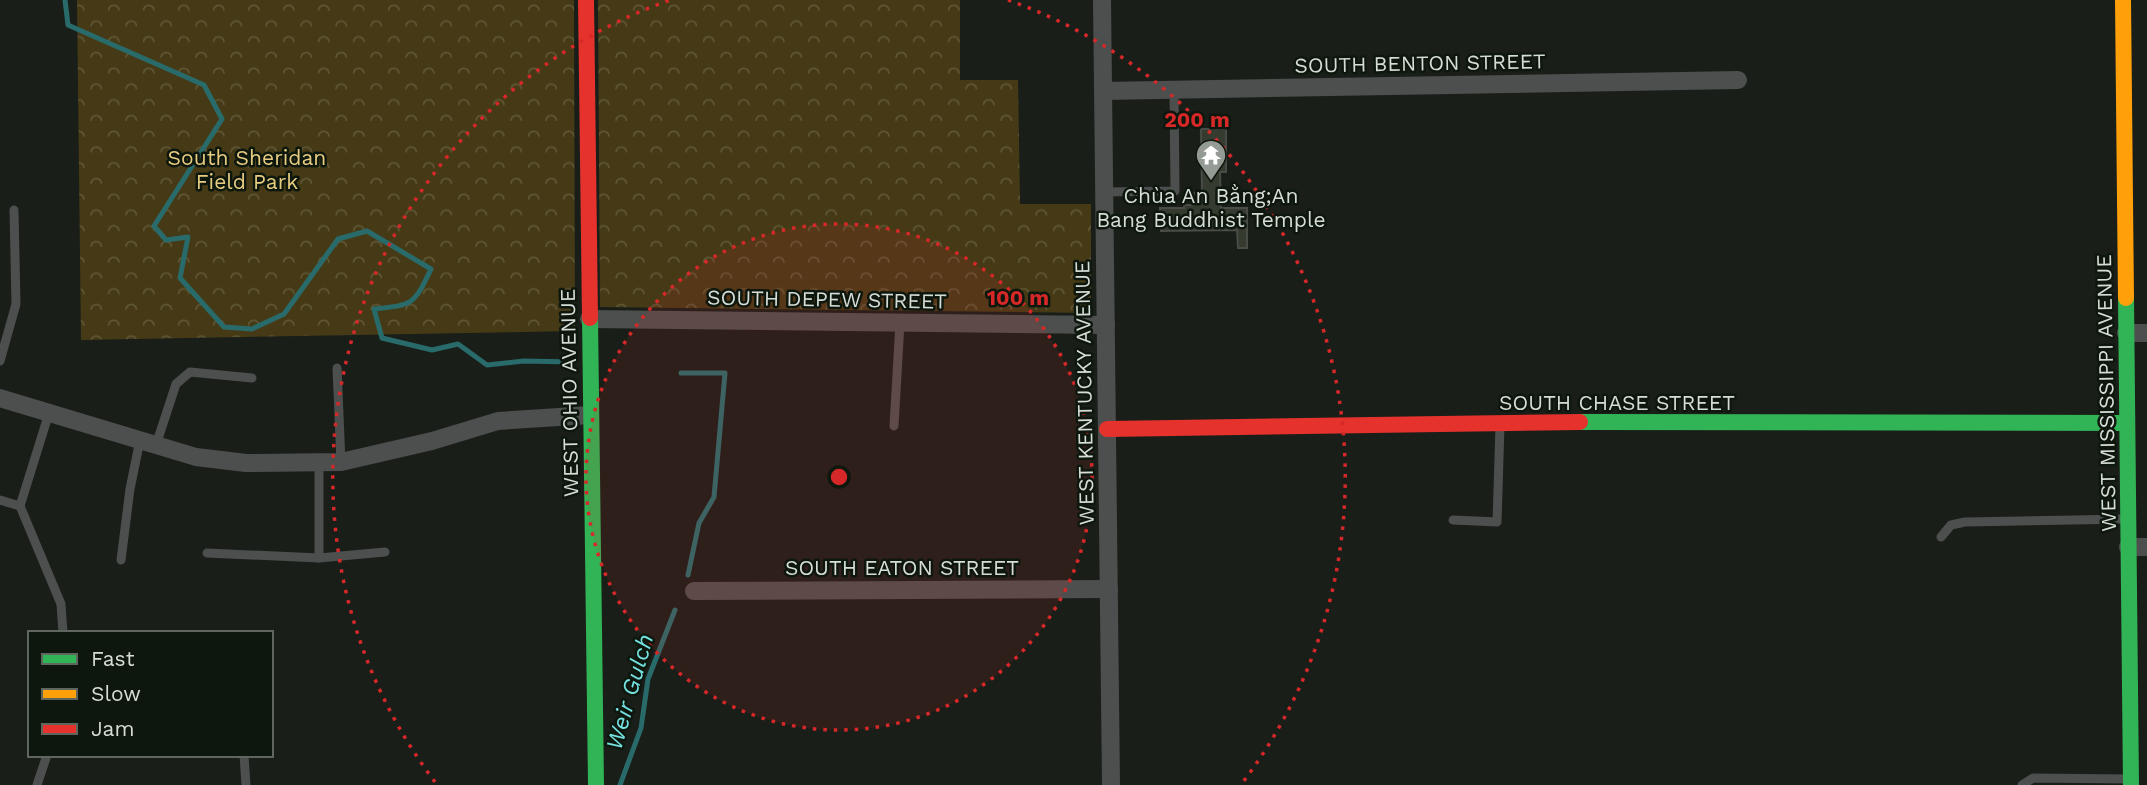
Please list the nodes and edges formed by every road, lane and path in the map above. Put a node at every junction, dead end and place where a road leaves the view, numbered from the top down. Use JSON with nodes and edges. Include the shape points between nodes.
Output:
{"nodes":[{"id":1,"x":586,"y":0,"type":"edge"},
{"id":2,"x":1102,"y":0,"type":"edge"},
{"id":3,"x":2123,"y":0,"type":"edge"},
{"id":4,"x":1738,"y":79,"type":"dead end"},
{"id":5,"x":1174,"y":90,"type":"junction"},
{"id":6,"x":1103,"y":92,"type":"junction"},
{"id":7,"x":1104,"y":192,"type":"junction"},
{"id":8,"x":14,"y":210,"type":"dead end"},
{"id":9,"x":589,"y":319,"type":"junction"},
{"id":10,"x":900,"y":323,"type":"junction"},
{"id":11,"x":1106,"y":325,"type":"junction"},
{"id":12,"x":2126,"y":333,"type":"junction"},
{"id":13,"x":2147,"y":333,"type":"edge"},
{"id":14,"x":0,"y":361,"type":"edge"},
{"id":15,"x":337,"y":368,"type":"dead end"},
{"id":16,"x":252,"y":378,"type":"dead end"},
{"id":17,"x":0,"y":398,"type":"edge"},
{"id":18,"x":49,"y":413,"type":"junction"},
{"id":19,"x":590,"y":415,"type":"junction"},
{"id":20,"x":1500,"y":423,"type":"junction"},
{"id":21,"x":2127,"y":423,"type":"junction"},
{"id":22,"x":894,"y":426,"type":"dead end"},
{"id":23,"x":1107,"y":429,"type":"junction"},
{"id":24,"x":148,"y":442,"type":"junction"},
{"id":25,"x":319,"y":463,"type":"junction"},
{"id":26,"x":341,"y":463,"type":"junction"},
{"id":27,"x":0,"y":500,"type":"edge"},
{"id":28,"x":20,"y":506,"type":"junction"},
{"id":29,"x":2128,"y":519,"type":"junction"},
{"id":30,"x":1453,"y":520,"type":"dead end"},
{"id":31,"x":1941,"y":537,"type":"dead end"},
{"id":32,"x":2128,"y":547,"type":"junction"},
{"id":33,"x":2147,"y":547,"type":"edge"},
{"id":34,"x":385,"y":552,"type":"dead end"},
{"id":35,"x":207,"y":554,"type":"dead end"},
{"id":36,"x":318,"y":558,"type":"junction"},
{"id":37,"x":121,"y":560,"type":"dead end"},
{"id":38,"x":1109,"y":589,"type":"junction"},
{"id":39,"x":694,"y":591,"type":"dead end"},
{"id":40,"x":63,"y":631,"type":"edge"},
{"id":41,"x":2139,"y":746,"type":"edge"},
{"id":42,"x":46,"y":757,"type":"edge"},
{"id":43,"x":244,"y":757,"type":"edge"},
{"id":44,"x":2131,"y":782,"type":"edge"},
{"id":45,"x":37,"y":785,"type":"edge"},
{"id":46,"x":246,"y":785,"type":"edge"},
{"id":47,"x":596,"y":785,"type":"edge"},
{"id":48,"x":1111,"y":785,"type":"edge"},
{"id":49,"x":2022,"y":785,"type":"edge"}],
"edges":[{"from":1,"to":9,"type":"street","name":"WEST OHIO AVENUE"},
{"from":2,"to":6,"type":"street","name":"WEST KENTUCKY AVENUE"},
{"from":3,"to":12,"type":"street","name":"WEST MISSISSIPPI AVENUE"},
{"from":4,"to":5,"type":"street","name":"SOUTH BENTON STREET"},
{"from":5,"to":6,"type":"street","name":"SOUTH BENTON STREET"},
{"from":5,"to":7,"type":"lane","via":[[1175,191]]},
{"from":6,"to":7,"type":"street","name":"WEST KENTUCKY AVENUE"},
{"from":7,"to":11,"type":"street","name":"WEST KENTUCKY AVENUE"},
{"from":8,"to":14,"type":"lane","via":[[16,304]]},
{"from":9,"to":10,"type":"street","name":"SOUTH DEPEW STREET"},
{"from":9,"to":19,"type":"street","name":"WEST OHIO AVENUE"},
{"from":10,"to":11,"type":"street","name":"SOUTH DEPEW STREET"},
{"from":10,"to":22,"type":"lane"},
{"from":11,"to":23,"type":"street","name":"WEST KENTUCKY AVENUE"},
{"from":12,"to":13,"type":"street"},
{"from":12,"to":21,"type":"street","name":"WEST MISSISSIPPI AVENUE"},
{"from":15,"to":26,"type":"lane"},
{"from":16,"to":24,"type":"lane","via":[[190,372],[176,384]]},
{"from":17,"to":18,"type":"street"},
{"from":18,"to":24,"type":"street"},
{"from":18,"to":28,"type":"lane"},
{"from":19,"to":26,"type":"street","via":[[498,421]]},
{"from":19,"to":47,"type":"street","name":"WEST OHIO AVENUE"},
{"from":20,"to":21,"type":"street","name":"SOUTH CHASE STREET"},
{"from":20,"to":23,"type":"street","name":"SOUTH CHASE STREET"},
{"from":20,"to":30,"type":"lane","via":[[1497,522]]},
{"from":21,"to":29,"type":"street","name":"WEST MISSISSIPPI AVENUE"},
{"from":23,"to":38,"type":"street","name":"WEST KENTUCKY AVENUE"},
{"from":24,"to":25,"type":"street","via":[[196,457],[246,463]]},
{"from":24,"to":37,"type":"lane","via":[[130,489]]},
{"from":25,"to":26,"type":"street"},
{"from":25,"to":36,"type":"lane"},
{"from":27,"to":28,"type":"lane"},
{"from":28,"to":40,"type":"lane","via":[[61,604]]},
{"from":29,"to":31,"type":"lane","via":[[1965,522],[1951,526]]},
{"from":29,"to":32,"type":"street","name":"WEST MISSISSIPPI AVENUE"},
{"from":32,"to":33,"type":"street"},
{"from":32,"to":41,"type":"street","name":"WEST MISSISSIPPI AVENUE"},
{"from":34,"to":36,"type":"lane"},
{"from":35,"to":36,"type":"lane"},
{"from":38,"to":39,"type":"street","name":"SOUTH EATON STREET"},
{"from":38,"to":48,"type":"street","name":"WEST KENTUCKY AVENUE"},
{"from":41,"to":44,"type":"street","name":"WEST MISSISSIPPI AVENUE"},
{"from":42,"to":45,"type":"lane"},
{"from":43,"to":46,"type":"lane"},
{"from":44,"to":49,"type":"lane","via":[[2033,778]]}]}
